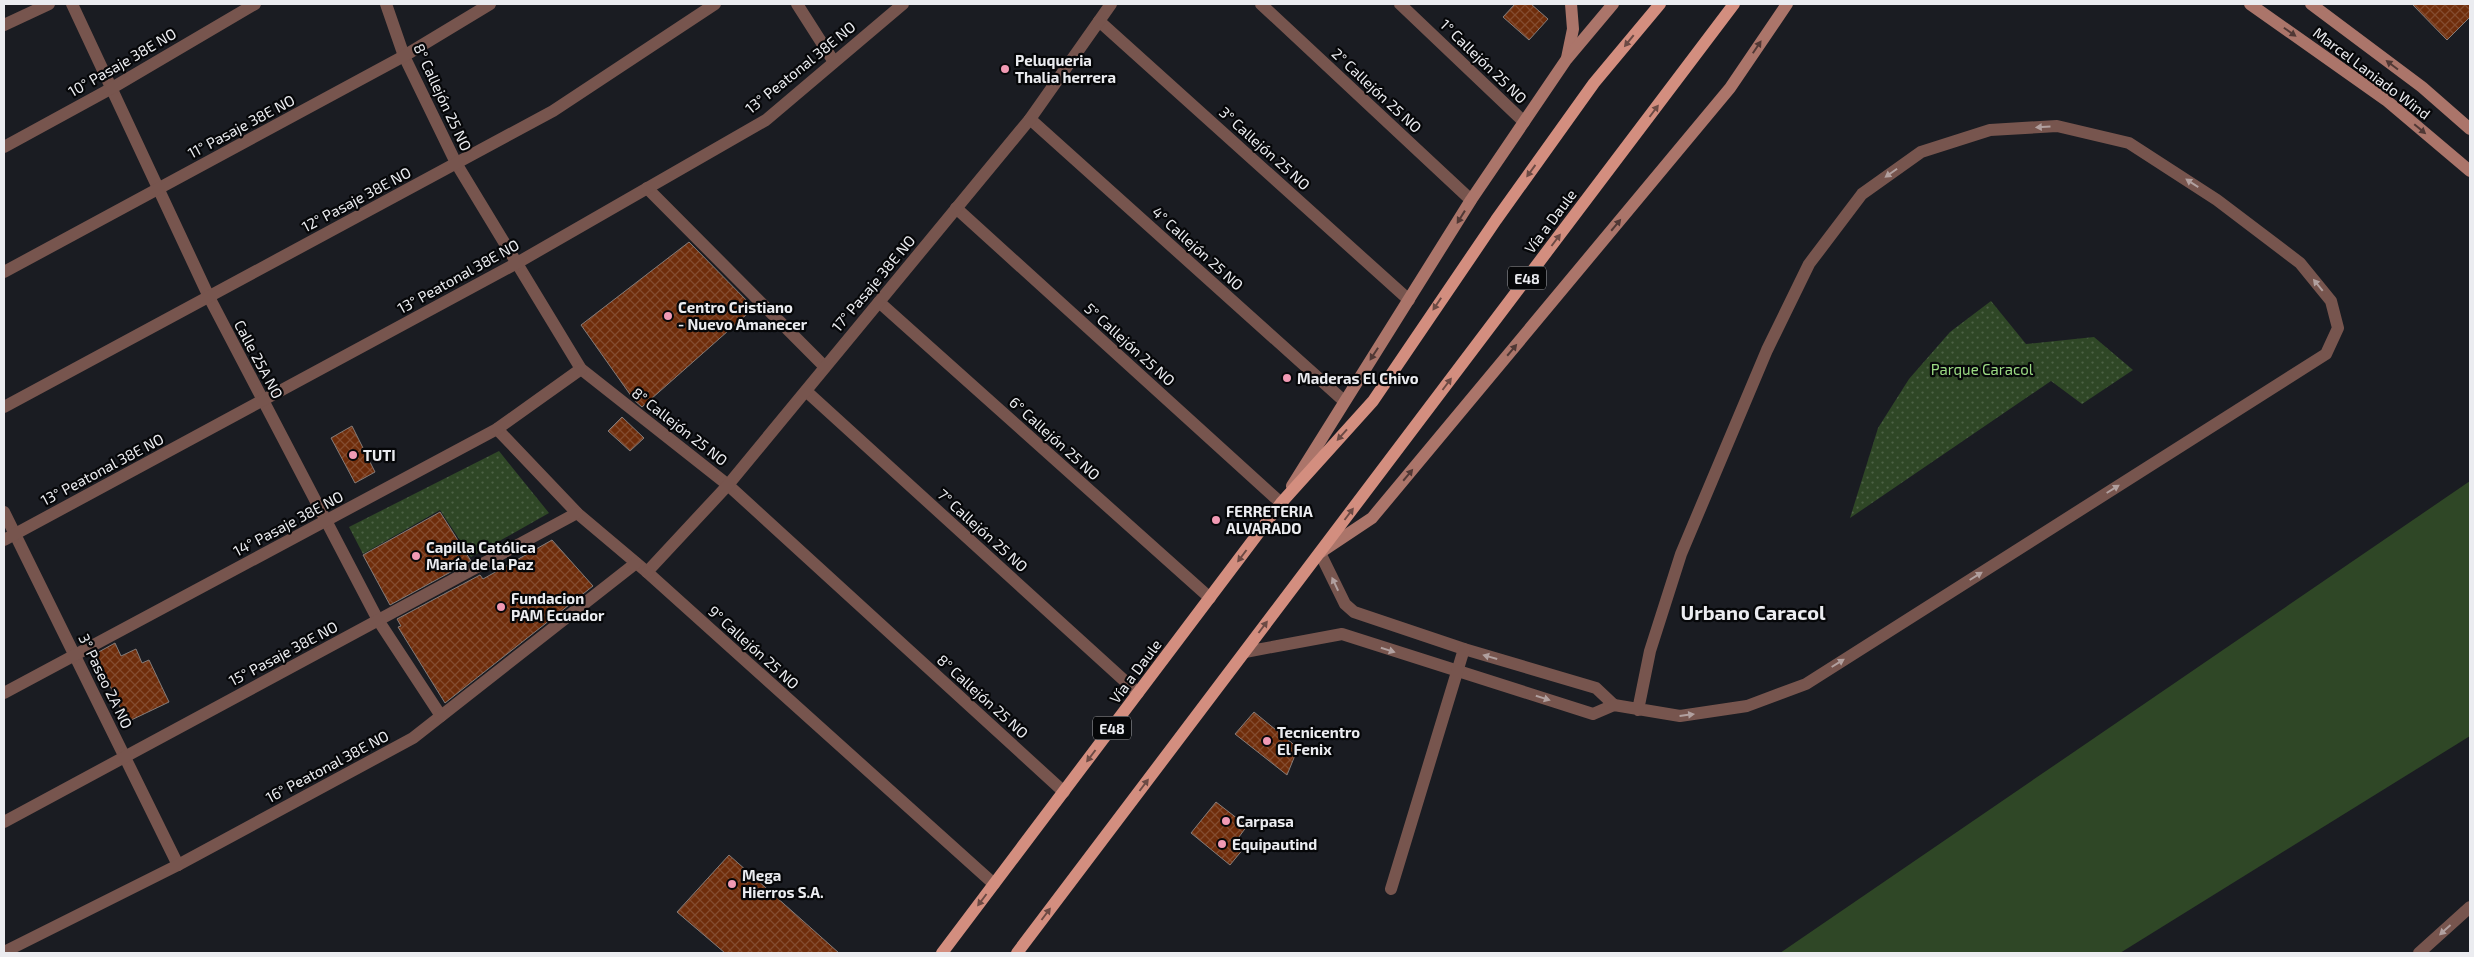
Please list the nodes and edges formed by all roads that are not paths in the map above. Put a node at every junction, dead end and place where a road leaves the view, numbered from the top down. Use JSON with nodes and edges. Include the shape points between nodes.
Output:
{"nodes":[{"id":1,"x":49,"y":4,"type":"edge"},
{"id":2,"x":72,"y":4,"type":"edge"},
{"id":3,"x":255,"y":4,"type":"edge"},
{"id":4,"x":386,"y":4,"type":"edge"},
{"id":5,"x":490,"y":4,"type":"edge"},
{"id":6,"x":715,"y":4,"type":"edge"},
{"id":7,"x":797,"y":4,"type":"edge"},
{"id":8,"x":903,"y":4,"type":"edge"},
{"id":9,"x":1110,"y":4,"type":"edge"},
{"id":10,"x":1261,"y":4,"type":"edge"},
{"id":11,"x":1400,"y":4,"type":"edge"},
{"id":12,"x":1571,"y":4,"type":"edge"},
{"id":13,"x":1613,"y":4,"type":"edge"},
{"id":14,"x":1660,"y":4,"type":"edge"},
{"id":15,"x":1734,"y":4,"type":"edge"},
{"id":16,"x":1787,"y":4,"type":"edge"},
{"id":17,"x":2250,"y":4,"type":"edge"},
{"id":18,"x":2311,"y":4,"type":"edge"},
{"id":19,"x":1099,"y":21,"type":"junction"},
{"id":20,"x":4,"y":25,"type":"edge"},
{"id":21,"x":404,"y":56,"type":"junction"},
{"id":22,"x":1566,"y":60,"type":"junction"},
{"id":23,"x":834,"y":62,"type":"junction"},
{"id":24,"x":112,"y":88,"type":"junction"},
{"id":25,"x":1030,"y":119,"type":"junction"},
{"id":26,"x":1524,"y":122,"type":"junction"},
{"id":27,"x":2470,"y":129,"type":"edge"},
{"id":28,"x":4,"y":147,"type":"edge"},
{"id":29,"x":456,"y":163,"type":"junction"},
{"id":30,"x":2470,"y":171,"type":"edge"},
{"id":31,"x":647,"y":188,"type":"junction"},
{"id":32,"x":159,"y":189,"type":"junction"},
{"id":33,"x":1471,"y":200,"type":"junction"},
{"id":34,"x":956,"y":208,"type":"junction"},
{"id":35,"x":517,"y":264,"type":"junction"},
{"id":36,"x":4,"y":272,"type":"edge"},
{"id":37,"x":208,"y":297,"type":"junction"},
{"id":38,"x":1409,"y":300,"type":"junction"},
{"id":39,"x":879,"y":302,"type":"junction"},
{"id":40,"x":825,"y":367,"type":"junction"},
{"id":41,"x":581,"y":370,"type":"junction"},
{"id":42,"x":806,"y":390,"type":"junction"},
{"id":43,"x":263,"y":400,"type":"junction"},
{"id":44,"x":1344,"y":401,"type":"junction"},
{"id":45,"x":4,"y":408,"type":"edge"},
{"id":46,"x":497,"y":429,"type":"junction"},
{"id":47,"x":728,"y":485,"type":"junction"},
{"id":48,"x":1281,"y":504,"type":"junction"},
{"id":49,"x":4,"y":512,"type":"edge"},
{"id":50,"x":577,"y":513,"type":"junction"},
{"id":51,"x":326,"y":521,"type":"junction"},
{"id":52,"x":9,"y":537,"type":"edge"},
{"id":53,"x":1320,"y":553,"type":"junction"},
{"id":54,"x":636,"y":563,"type":"junction"},
{"id":55,"x":647,"y":572,"type":"junction"},
{"id":56,"x":1210,"y":598,"type":"junction"},
{"id":57,"x":378,"y":620,"type":"junction"},
{"id":58,"x":1464,"y":649,"type":"junction"},
{"id":59,"x":1245,"y":652,"type":"junction"},
{"id":60,"x":75,"y":655,"type":"junction"},
{"id":61,"x":1457,"y":672,"type":"junction"},
{"id":62,"x":4,"y":693,"type":"edge"},
{"id":63,"x":1138,"y":693,"type":"junction"},
{"id":64,"x":1614,"y":705,"type":"junction"},
{"id":65,"x":1638,"y":710,"type":"junction"},
{"id":66,"x":441,"y":716,"type":"junction"},
{"id":67,"x":125,"y":756,"type":"junction"},
{"id":68,"x":1064,"y":792,"type":"junction"},
{"id":69,"x":4,"y":822,"type":"edge"},
{"id":70,"x":178,"y":864,"type":"junction"},
{"id":71,"x":994,"y":884,"type":"junction"},
{"id":72,"x":1391,"y":890,"type":"dead end"},
{"id":73,"x":2470,"y":908,"type":"edge"},
{"id":74,"x":4,"y":952,"type":"edge"},
{"id":75,"x":942,"y":953,"type":"edge"},
{"id":76,"x":1017,"y":953,"type":"edge"},
{"id":77,"x":2419,"y":953,"type":"edge"}],
"edges":[{"from":1,"to":20,"type":"street"},
{"from":2,"to":24,"type":"street","name":"Calle 25A NO"},
{"from":3,"to":24,"type":"street","name":"10° Pasaje 38E NO"},
{"from":4,"to":21,"type":"street","name":"8° Callejón 25 NO"},
{"from":5,"to":21,"type":"street","name":"11° Pasaje 38E NO"},
{"from":6,"to":29,"type":"street","name":"12° Pasaje 38E NO","via":[[553,111]]},
{"from":7,"to":23,"type":"street"},
{"from":8,"to":23,"type":"street","name":"13° Peatonal 38E NO"},
{"from":9,"to":19,"type":"street","name":"17° Pasaje 38E NO"},
{"from":10,"to":33,"type":"street","name":"2° Callejón 25 NO"},
{"from":11,"to":26,"type":"street","name":"1° Callejón 25 NO"},
{"from":12,"to":22,"type":"main road","via":[[1573,29]]},
{"from":13,"to":22,"type":"main road","number":"E48"},
{"from":14,"to":48,"type":"main road","name":"Vía a Daule","number":"E48","one_way":true,"via":[[1594,83],[1507,204],[1373,402]]},
{"from":53,"to":15,"type":"main road","name":"Vía a Daule","number":"E48","one_way":true},
{"from":53,"to":16,"type":"main road","name":"Vía a Daule","number":"E48","one_way":true,"via":[[1372,518],[1730,88]]},
{"from":17,"to":30,"type":"main road","name":"Marcel Laniado Wind","one_way":true,"via":[[2386,100]]},
{"from":27,"to":18,"type":"main road","name":"Marcel Laniado Wind","one_way":true,"via":[[2422,87]]},
{"from":19,"to":25,"type":"street","name":"17° Pasaje 38E NO"},
{"from":19,"to":38,"type":"street","name":"3° Callejón 25 NO"},
{"from":21,"to":29,"type":"street","name":"8° Callejón 25 NO"},
{"from":21,"to":32,"type":"street","name":"11° Pasaje 38E NO"},
{"from":22,"to":26,"type":"main road","name":"Vía a Daule","number":"E48"},
{"from":23,"to":31,"type":"street","name":"13° Peatonal 38E NO","via":[[766,120]]},
{"from":24,"to":28,"type":"street","name":"10° Pasaje 38E NO"},
{"from":24,"to":32,"type":"street","name":"Calle 25A NO"},
{"from":25,"to":34,"type":"street","name":"17° Pasaje 38E NO"},
{"from":25,"to":44,"type":"street","name":"4° Callejón 25 NO"},
{"from":26,"to":33,"type":"main road","name":"Vía a Daule","number":"E48"},
{"from":29,"to":35,"type":"street","name":"8° Callejón 25 NO"},
{"from":29,"to":37,"type":"street","name":"12° Pasaje 38E NO"},
{"from":31,"to":35,"type":"street","name":"13° Peatonal 38E NO"},
{"from":31,"to":40,"type":"street"},
{"from":32,"to":36,"type":"street","name":"11° Pasaje 38E NO"},
{"from":32,"to":37,"type":"street","name":"Calle 25A NO"},
{"from":33,"to":38,"type":"main road","name":"Vía a Daule","number":"E48","one_way":true},
{"from":34,"to":39,"type":"street","name":"17° Pasaje 38E NO"},
{"from":34,"to":48,"type":"street","name":"5° Callejón 25 NO"},
{"from":35,"to":41,"type":"street","name":"8° Callejón 25 NO"},
{"from":35,"to":43,"type":"street","name":"13° Peatonal 38E NO"},
{"from":37,"to":43,"type":"street","name":"Calle 25A NO"},
{"from":37,"to":45,"type":"street","name":"12° Pasaje 38E NO"},
{"from":38,"to":44,"type":"main road","name":"Vía a Daule","number":"E48","one_way":true},
{"from":39,"to":40,"type":"street","name":"17° Pasaje 38E NO"},
{"from":39,"to":56,"type":"street","name":"6° Callejón 25 NO"},
{"from":40,"to":42,"type":"street","name":"17° Pasaje 38E NO"},
{"from":41,"to":46,"type":"street","name":"14° Pasaje 38E NO"},
{"from":41,"to":47,"type":"street","name":"8° Callejón 25 NO"},
{"from":42,"to":47,"type":"street","name":"17° Pasaje 38E NO"},
{"from":42,"to":63,"type":"street","name":"7° Callejón 25 NO"},
{"from":43,"to":51,"type":"street","name":"Calle 25A NO"},
{"from":43,"to":52,"type":"street","name":"13° Peatonal 38E NO"},
{"from":44,"to":48,"type":"main road","name":"Vía a Daule","number":"E48"},
{"from":46,"to":50,"type":"street","name":"9° Callejón 25 NO"},
{"from":46,"to":51,"type":"street","name":"14° Pasaje 38E NO"},
{"from":47,"to":55,"type":"street","name":"17° Pasaje 38E NO"},
{"from":47,"to":68,"type":"street","name":"8° Callejón 25 NO"},
{"from":48,"to":56,"type":"main road","name":"Vía a Daule","number":"E48","one_way":true},
{"from":49,"to":52,"type":"street","name":"3° Paseo 2A NO"},
{"from":50,"to":54,"type":"street","name":"9° Callejón 25 NO"},
{"from":50,"to":57,"type":"street","name":"15° Pasaje 38E NO"},
{"from":51,"to":57,"type":"street","name":"Calle 25A NO"},
{"from":51,"to":60,"type":"street","name":"14° Pasaje 38E NO"},
{"from":52,"to":60,"type":"street","name":"3° Paseo 2A NO"},
{"from":58,"to":53,"type":"street","one_way":true,"via":[[1354,612],[1344,604]]},
{"from":59,"to":53,"type":"main road","name":"Vía a Daule","number":"E48","one_way":true},
{"from":54,"to":55,"type":"street","name":"9° Callejón 25 NO"},
{"from":54,"to":66,"type":"street","name":"16° Peatonal 38E NO"},
{"from":55,"to":71,"type":"street","name":"9° Callejón 25 NO"},
{"from":56,"to":63,"type":"main road","name":"Vía a Daule","number":"E48"},
{"from":57,"to":66,"type":"street","name":"Calle 25A NO"},
{"from":57,"to":67,"type":"street","name":"15° Pasaje 38E NO"},
{"from":58,"to":61,"type":"street"},
{"from":64,"to":58,"type":"street","one_way":true,"via":[[1596,688]]},
{"from":59,"to":61,"type":"street","one_way":true,"via":[[1342,634]]},
{"from":76,"to":59,"type":"main road","name":"Vía a Daule","number":"E48","one_way":true},
{"from":60,"to":62,"type":"street","name":"14° Pasaje 38E NO"},
{"from":60,"to":67,"type":"street","name":"3° Paseo 2A NO"},
{"from":61,"to":64,"type":"street","one_way":true,"via":[[1593,714]]},
{"from":61,"to":72,"type":"street"},
{"from":63,"to":68,"type":"main road","name":"Vía a Daule","number":"E48","one_way":true},
{"from":64,"to":65,"type":"street"},
{"from":65,"to":65,"type":"street","one_way":true,"via":[[1680,716],[1747,706],[1806,684],[2326,354],[2338,328],[2331,301],[2300,263],[2217,200],[2129,143],[2057,126],[1990,130],[1921,152],[1862,194],[1809,264],[1768,350],[1681,554],[1650,651]]},
{"from":66,"to":70,"type":"street","name":"16° Peatonal 38E NO","via":[[413,738]]},
{"from":67,"to":69,"type":"street","name":"15° Pasaje 38E NO"},
{"from":67,"to":70,"type":"street","name":"3° Paseo 2A NO"},
{"from":68,"to":71,"type":"main road","name":"Vía a Daule","number":"E48"},
{"from":70,"to":74,"type":"street","name":"16° Peatonal 38E NO"},
{"from":71,"to":75,"type":"main road","name":"Vía a Daule","number":"E48","one_way":true},
{"from":73,"to":77,"type":"street","one_way":true}]}
